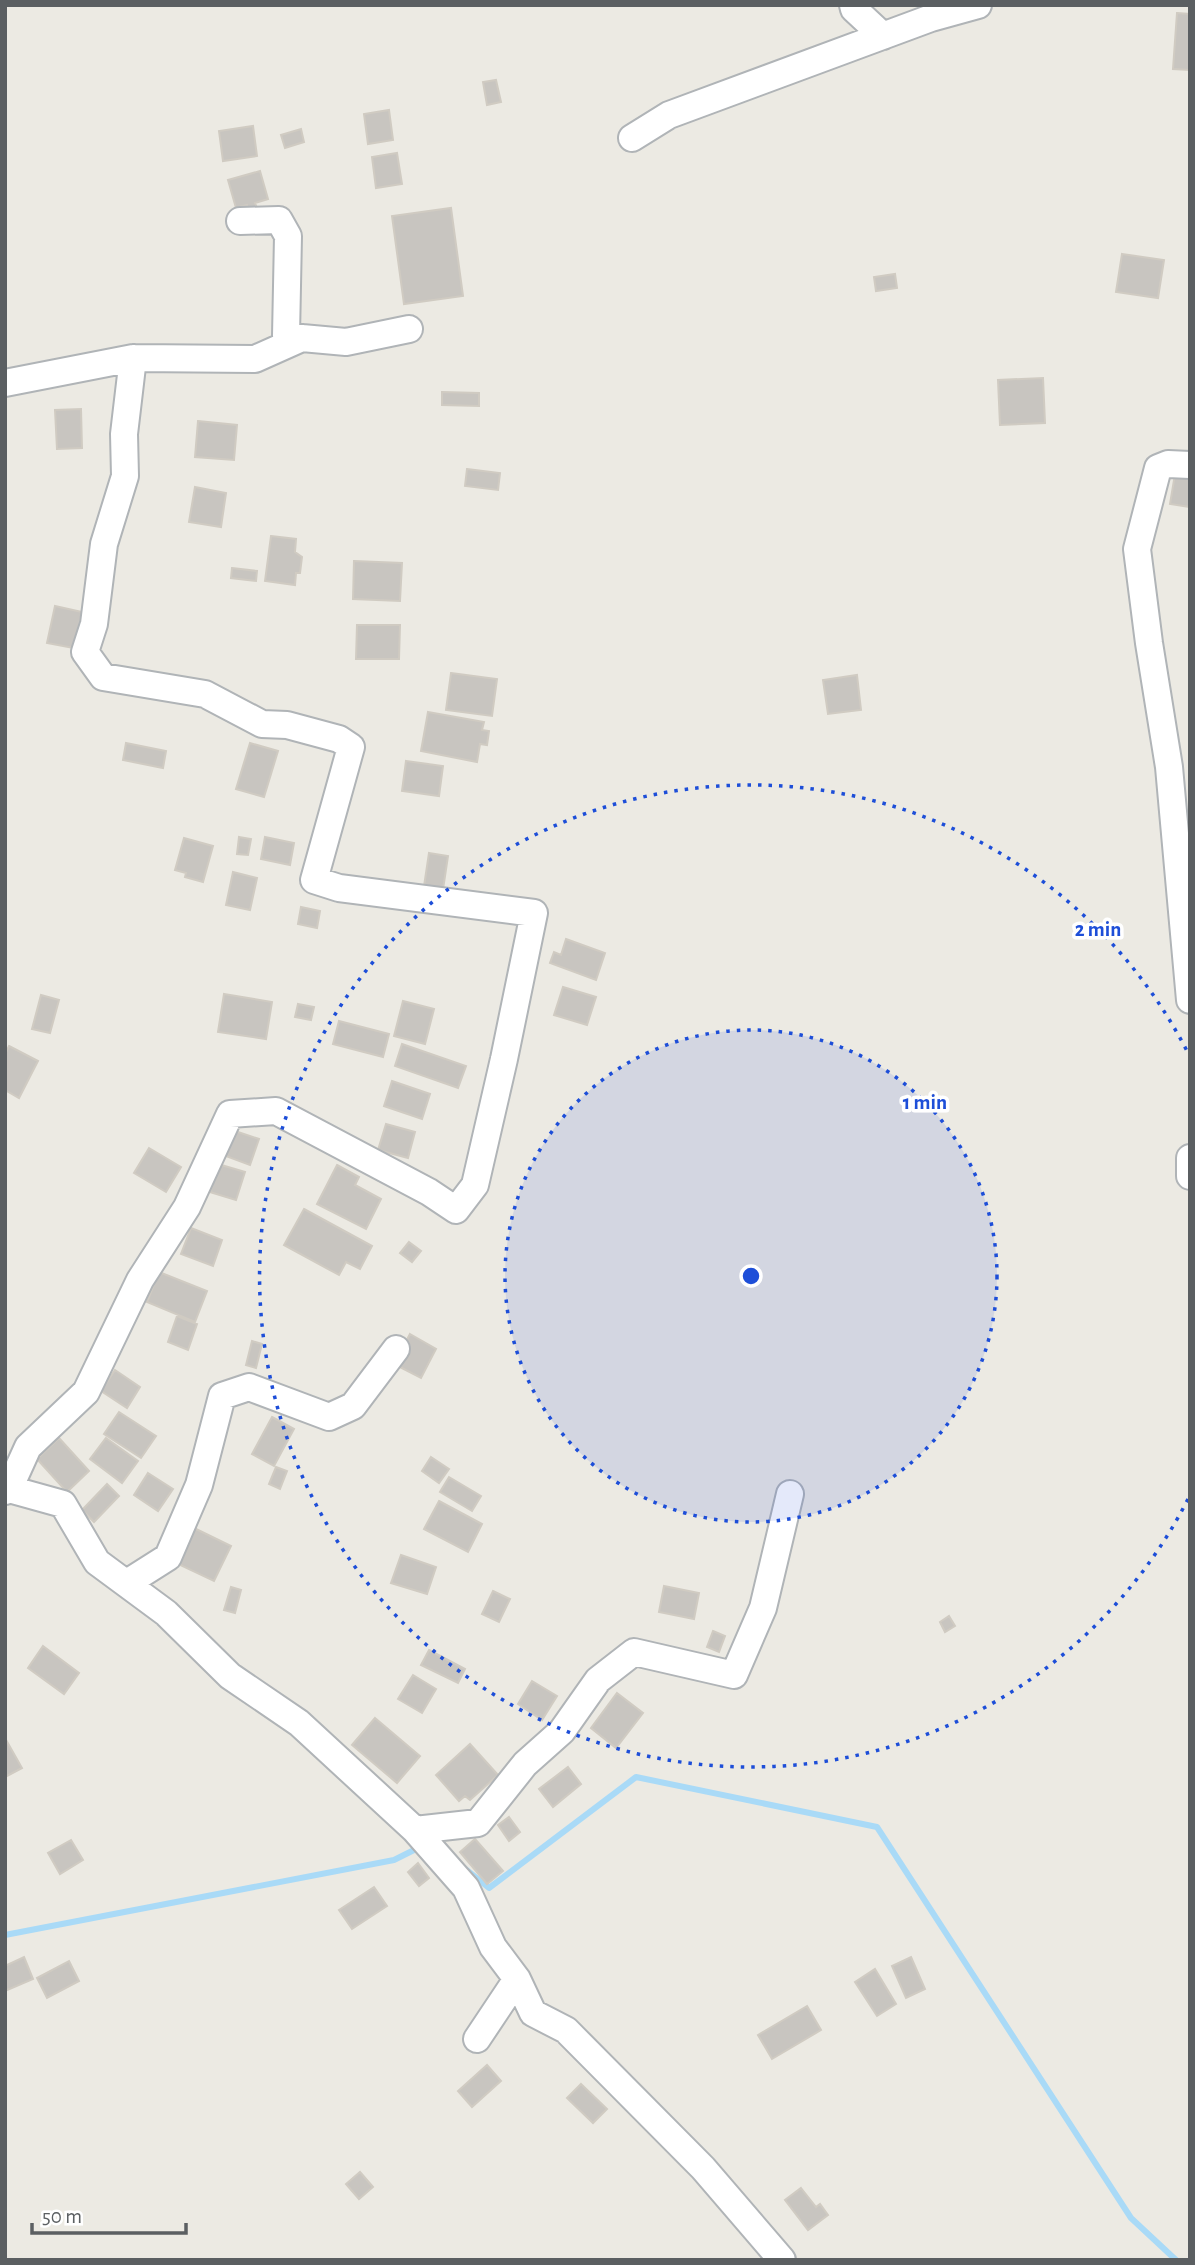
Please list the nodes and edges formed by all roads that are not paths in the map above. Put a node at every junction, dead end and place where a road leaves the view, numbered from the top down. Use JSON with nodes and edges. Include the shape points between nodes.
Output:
{"nodes":[{"id":1,"x":853,"y":5,"type":"edge"},
{"id":2,"x":978,"y":5,"type":"edge"},
{"id":3,"x":883,"y":36,"type":"junction"},
{"id":4,"x":632,"y":138,"type":"dead end"},
{"id":5,"x":240,"y":221,"type":"dead end"},
{"id":6,"x":409,"y":329,"type":"dead end"},
{"id":7,"x":302,"y":338,"type":"junction"},
{"id":8,"x":133,"y":358,"type":"junction"},
{"id":9,"x":5,"y":383,"type":"edge"},
{"id":10,"x":1190,"y":465,"type":"edge"},
{"id":11,"x":1190,"y":1000,"type":"edge"},
{"id":12,"x":1190,"y":1158,"type":"edge"},
{"id":13,"x":1190,"y":1176,"type":"edge"},
{"id":14,"x":396,"y":1349,"type":"dead end"},
{"id":15,"x":7,"y":1490,"type":"edge"},
{"id":16,"x":790,"y":1494,"type":"dead end"},
{"id":17,"x":127,"y":1583,"type":"junction"},
{"id":18,"x":415,"y":1830,"type":"junction"},
{"id":19,"x":517,"y":1979,"type":"junction"},
{"id":20,"x":477,"y":2039,"type":"dead end"},
{"id":21,"x":782,"y":2260,"type":"edge"}],
"edges":[{"from":1,"to":3,"type":"street"},
{"from":2,"to":3,"type":"street"},
{"from":3,"to":4,"type":"street","via":[[669,115]]},
{"from":5,"to":7,"type":"street","via":[[279,220],[288,236],[286,336]]},
{"from":6,"to":7,"type":"street","via":[[346,342]]},
{"from":7,"to":8,"type":"street","via":[[255,359]]},
{"from":8,"to":9,"type":"street"},
{"from":8,"to":15,"type":"street","via":[[124,434],[125,476],[104,544],[94,624],[85,652],[103,677],[205,694],[262,724],[288,725],[339,738],[351,747],[314,880],[339,888],[534,913],[475,1185],[456,1210],[276,1111],[230,1114],[187,1207],[140,1280],[86,1392],[28,1447]]},
{"from":10,"to":11,"type":"street","via":[[1158,468],[1137,549],[1169,766]]},
{"from":12,"to":13,"type":"street"},
{"from":14,"to":17,"type":"street","via":[[353,1406],[328,1417],[249,1387],[222,1396],[199,1485],[168,1557]]},
{"from":15,"to":17,"type":"street","via":[[63,1504],[97,1562]]},
{"from":16,"to":18,"type":"street","via":[[763,1608],[734,1675],[634,1652],[598,1680],[562,1731],[525,1764],[478,1823]]},
{"from":17,"to":18,"type":"street","via":[[166,1613],[230,1676],[299,1723]]},
{"from":18,"to":19,"type":"street","via":[[466,1888],[493,1947]]},
{"from":19,"to":20,"type":"street"},
{"from":19,"to":21,"type":"street","via":[[533,2013],[566,2030],[703,2168]]}]}
